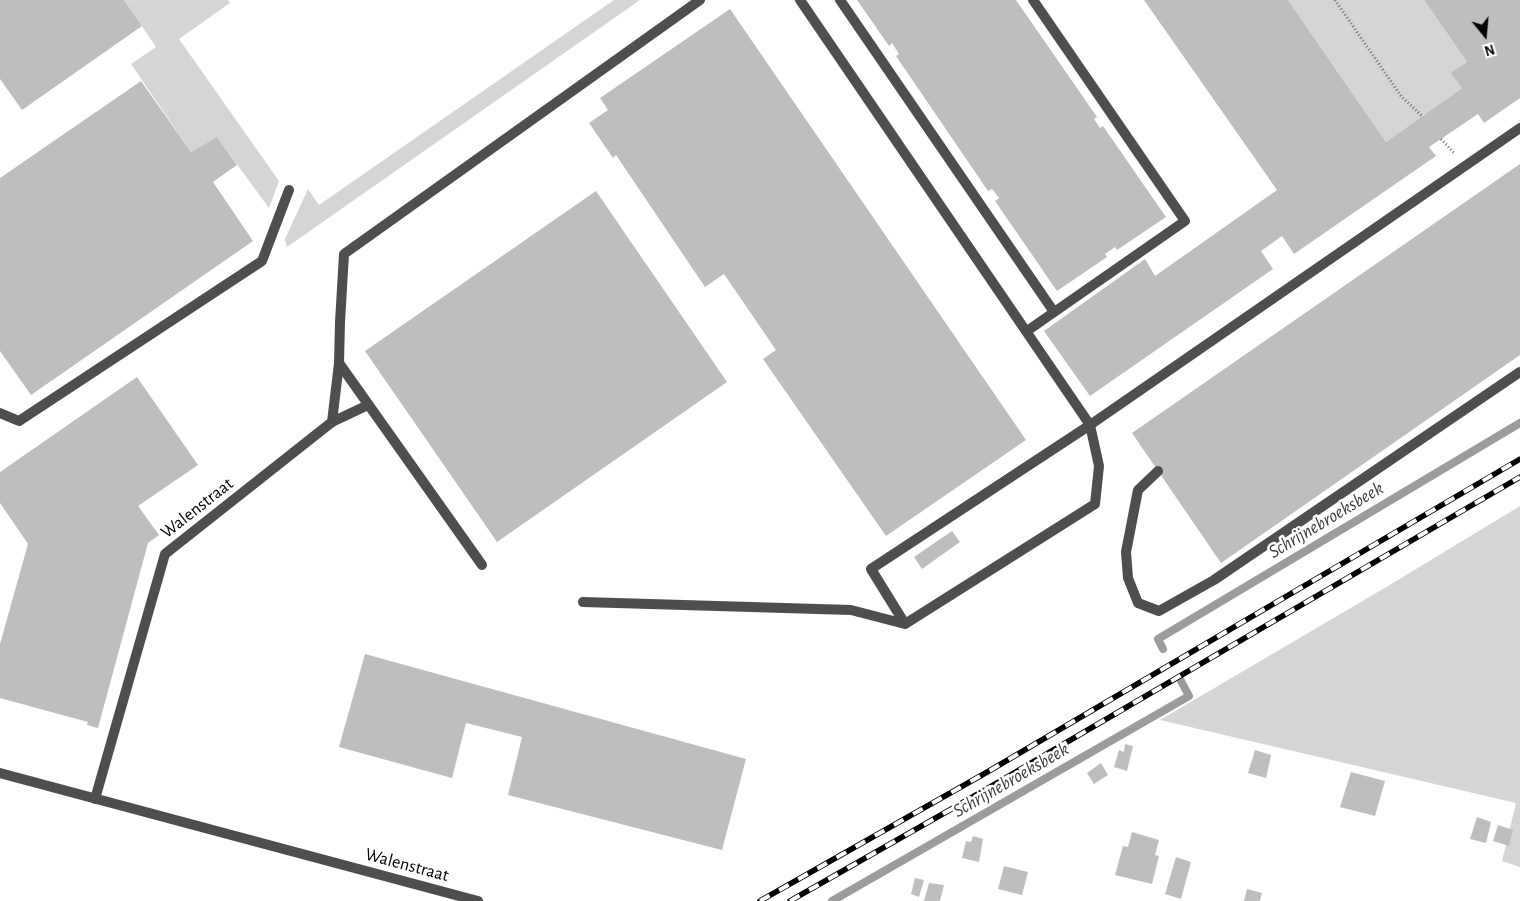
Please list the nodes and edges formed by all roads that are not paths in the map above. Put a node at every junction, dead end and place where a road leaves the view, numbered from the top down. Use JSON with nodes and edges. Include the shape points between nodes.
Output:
{"nodes":[{"id":1,"x":700,"y":0,"type":"edge"},
{"id":2,"x":800,"y":0,"type":"edge"},
{"id":3,"x":840,"y":0,"type":"edge"},
{"id":4,"x":1033,"y":0,"type":"edge"},
{"id":5,"x":1520,"y":128,"type":"edge"},
{"id":6,"x":289,"y":190,"type":"dead end"},
{"id":7,"x":1054,"y":312,"type":"junction"},
{"id":8,"x":1027,"y":331,"type":"junction"},
{"id":9,"x":338,"y":363,"type":"junction"},
{"id":10,"x":1520,"y":372,"type":"edge"},
{"id":11,"x":368,"y":405,"type":"junction"},
{"id":12,"x":0,"y":413,"type":"edge"},
{"id":13,"x":332,"y":422,"type":"junction"},
{"id":14,"x":1090,"y":425,"type":"junction"},
{"id":15,"x":1158,"y":471,"type":"dead end"},
{"id":16,"x":482,"y":565,"type":"dead end"},
{"id":17,"x":583,"y":602,"type":"dead end"},
{"id":18,"x":905,"y":624,"type":"junction"},
{"id":19,"x":0,"y":773,"type":"edge"},
{"id":20,"x":95,"y":798,"type":"junction"},
{"id":21,"x":478,"y":901,"type":"edge"}],
"edges":[{"from":1,"to":9,"type":"street","via":[[344,254]]},
{"from":2,"to":8,"type":"street"},
{"from":3,"to":7,"type":"street"},
{"from":4,"to":7,"type":"street","via":[[1185,221]]},
{"from":5,"to":14,"type":"street"},
{"from":6,"to":12,"type":"street","via":[[262,261],[19,421]]},
{"from":7,"to":8,"type":"street"},
{"from":8,"to":14,"type":"street"},
{"from":9,"to":11,"type":"street"},
{"from":9,"to":13,"type":"street"},
{"from":10,"to":15,"type":"street","via":[[1214,580],[1160,611],[1138,603],[1128,578],[1126,552],[1138,490]]},
{"from":11,"to":13,"type":"street","name":"Walenstraat"},
{"from":11,"to":16,"type":"street"},
{"from":13,"to":20,"type":"street","name":"Walenstraat","via":[[165,554]]},
{"from":14,"to":18,"type":"street","via":[[1099,466],[1095,504]]},
{"from":14,"to":18,"type":"street","via":[[871,569]]},
{"from":17,"to":18,"type":"street","via":[[851,610]]},
{"from":19,"to":20,"type":"street","name":"Walenstraat"},
{"from":20,"to":21,"type":"street","name":"Walenstraat"}]}
